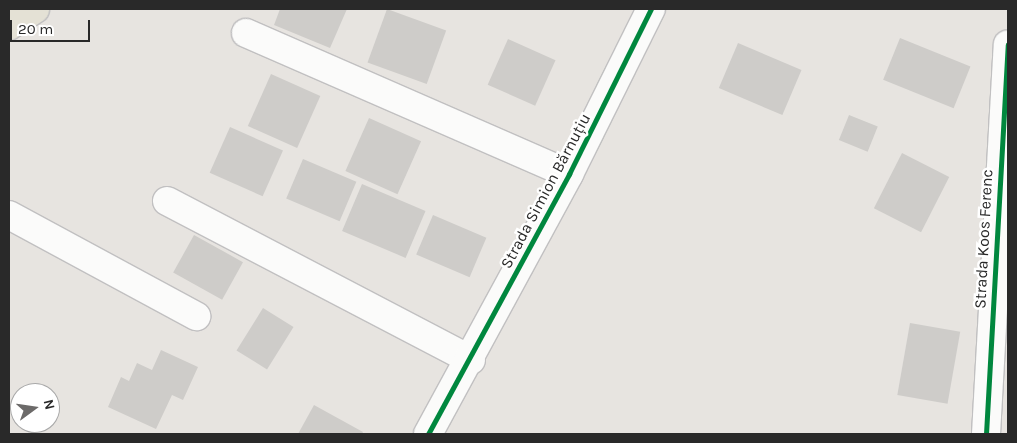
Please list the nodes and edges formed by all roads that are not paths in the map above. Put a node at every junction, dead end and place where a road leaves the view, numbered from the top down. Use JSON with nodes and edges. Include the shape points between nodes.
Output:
{"nodes":[{"id":1,"x":35,"y":9,"type":"edge"},
{"id":2,"x":652,"y":9,"type":"edge"},
{"id":3,"x":9,"y":26,"type":"edge"},
{"id":4,"x":246,"y":33,"type":"dead end"},
{"id":5,"x":1008,"y":45,"type":"edge"},
{"id":6,"x":569,"y":174,"type":"junction"},
{"id":7,"x":167,"y":201,"type":"dead end"},
{"id":8,"x":9,"y":216,"type":"edge"},
{"id":9,"x":196,"y":316,"type":"dead end"},
{"id":10,"x":471,"y":360,"type":"junction"},
{"id":11,"x":428,"y":434,"type":"edge"},
{"id":12,"x":986,"y":434,"type":"edge"}],
"edges":[{"from":1,"to":3,"type":"main road"},
{"from":2,"to":6,"type":"street","name":"Strada Simion Bărnuțiu"},
{"from":4,"to":6,"type":"street"},
{"from":5,"to":12,"type":"street","name":"Strada Koos Ferenc"},
{"from":6,"to":10,"type":"street","name":"Strada Simion Bărnuțiu"},
{"from":7,"to":10,"type":"street"},
{"from":8,"to":9,"type":"street"},
{"from":10,"to":11,"type":"street","name":"Strada Simion Bărnuțiu"}]}
